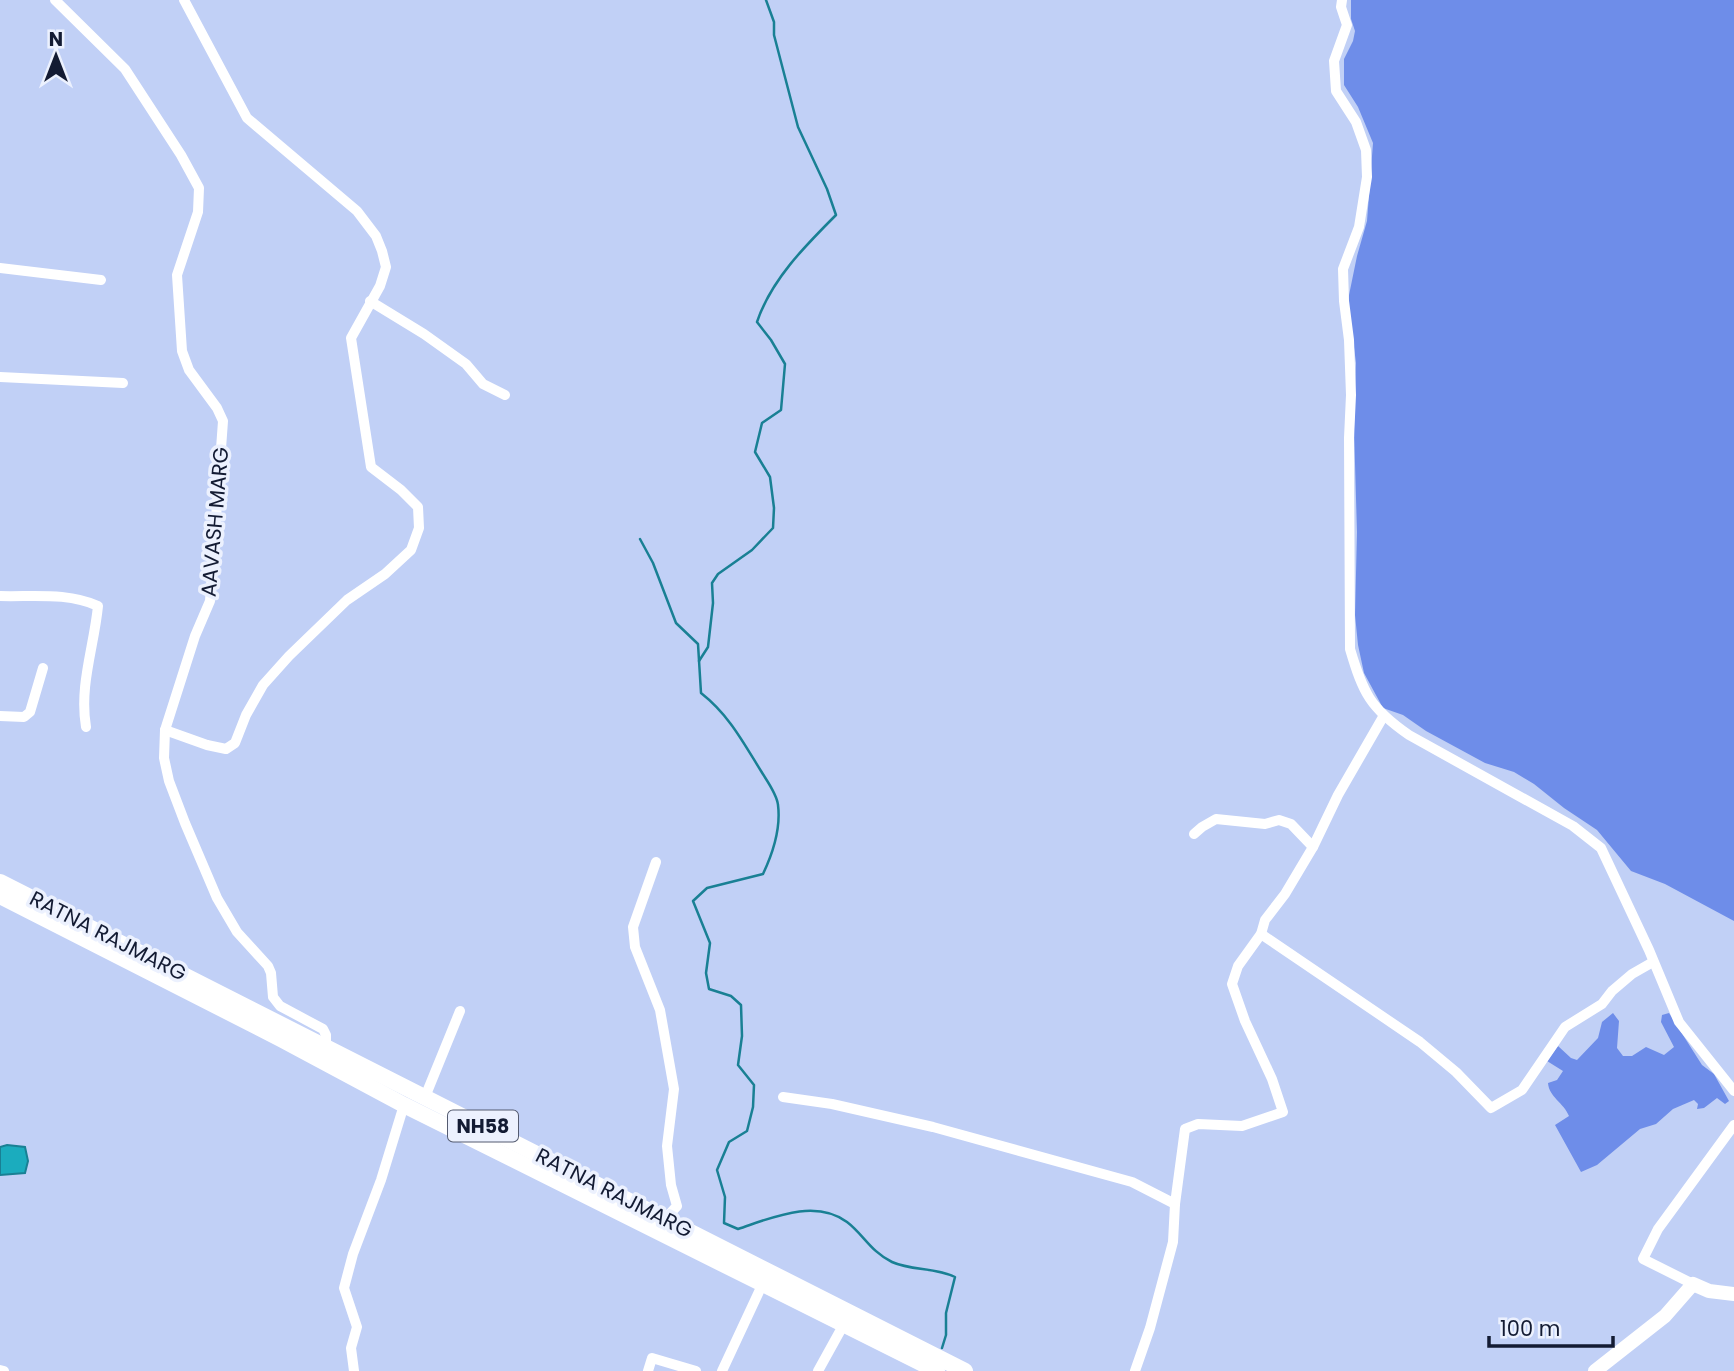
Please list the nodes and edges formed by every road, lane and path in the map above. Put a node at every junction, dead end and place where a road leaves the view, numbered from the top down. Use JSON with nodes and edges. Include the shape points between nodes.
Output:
{"nodes":[{"id":1,"x":55,"y":0,"type":"edge"},
{"id":2,"x":184,"y":0,"type":"edge"},
{"id":3,"x":1342,"y":0,"type":"edge"},
{"id":4,"x":0,"y":268,"type":"edge"},
{"id":5,"x":101,"y":280,"type":"dead end"},
{"id":6,"x":370,"y":301,"type":"junction"},
{"id":7,"x":0,"y":377,"type":"edge"},
{"id":8,"x":123,"y":383,"type":"dead end"},
{"id":9,"x":505,"y":395,"type":"dead end"},
{"id":10,"x":0,"y":596,"type":"edge"},
{"id":11,"x":43,"y":668,"type":"dead end"},
{"id":12,"x":0,"y":716,"type":"edge"},
{"id":13,"x":1383,"y":717,"type":"junction"},
{"id":14,"x":86,"y":727,"type":"dead end"},
{"id":15,"x":165,"y":730,"type":"junction"},
{"id":16,"x":1194,"y":834,"type":"dead end"},
{"id":17,"x":1312,"y":847,"type":"junction"},
{"id":18,"x":656,"y":862,"type":"dead end"},
{"id":19,"x":0,"y":882,"type":"edge"},
{"id":20,"x":0,"y":896,"type":"edge"},
{"id":21,"x":1261,"y":934,"type":"junction"},
{"id":22,"x":1653,"y":962,"type":"junction"},
{"id":23,"x":460,"y":1011,"type":"dead end"},
{"id":24,"x":326,"y":1045,"type":"junction"},
{"id":25,"x":1734,"y":1091,"type":"edge"},
{"id":26,"x":425,"y":1097,"type":"junction"},
{"id":27,"x":783,"y":1097,"type":"dead end"},
{"id":28,"x":404,"y":1105,"type":"junction"},
{"id":29,"x":1734,"y":1125,"type":"edge"},
{"id":30,"x":1175,"y":1204,"type":"junction"},
{"id":31,"x":665,"y":1219,"type":"junction"},
{"id":32,"x":763,"y":1283,"type":"junction"},
{"id":33,"x":1693,"y":1284,"type":"junction"},
{"id":34,"x":1734,"y":1294,"type":"edge"},
{"id":35,"x":844,"y":1324,"type":"junction"},
{"id":36,"x":354,"y":1371,"type":"edge"},
{"id":37,"x":648,"y":1371,"type":"edge"},
{"id":38,"x":696,"y":1371,"type":"edge"},
{"id":39,"x":722,"y":1371,"type":"edge"},
{"id":40,"x":818,"y":1371,"type":"edge"},
{"id":41,"x":937,"y":1371,"type":"edge"},
{"id":42,"x":965,"y":1371,"type":"edge"},
{"id":43,"x":1135,"y":1371,"type":"edge"},
{"id":44,"x":1595,"y":1371,"type":"edge"}],
"edges":[{"from":1,"to":15,"type":"street","name":"AAVASH MARG","via":[[125,69],[181,155],[200,195],[177,275],[182,351],[188,370],[223,421],[210,601]]},
{"from":2,"to":6,"type":"street","via":[[247,118],[350,205],[376,236],[386,267]]},
{"from":3,"to":13,"type":"street","via":[[1347,25],[1334,61],[1336,91],[1356,122],[1366,150],[1367,177],[1359,227],[1343,269],[1351,395],[1350,649],[1368,698]]},
{"from":4,"to":5,"type":"street"},
{"from":6,"to":9,"type":"street","via":[[466,363],[483,384]]},
{"from":6,"to":15,"type":"street","via":[[351,338],[371,467],[418,507],[419,528],[411,550],[347,600],[289,656],[254,699],[235,743],[226,749]]},
{"from":7,"to":8,"type":"street"},
{"from":10,"to":14,"type":"street","via":[[73,598],[98,606],[83,710]]},
{"from":11,"to":12,"type":"street","via":[[30,712],[24,717]]},
{"from":13,"to":17,"type":"street"},
{"from":13,"to":22,"type":"street","via":[[1573,826],[1601,848]]},
{"from":15,"to":24,"type":"street","name":"AAVASH MARG","via":[[169,781],[216,898],[237,932],[268,965],[273,998],[323,1029]]},
{"from":16,"to":17,"type":"street","via":[[1216,819],[1279,821],[1291,824]]},
{"from":17,"to":21,"type":"street","via":[[1265,920]]},
{"from":18,"to":31,"type":"street","via":[[633,927],[635,947],[660,1010],[674,1089],[667,1146],[677,1206]]},
{"from":19,"to":24,"type":"main road","name":"RATNA RAJMARG","number":"NH58"},
{"from":20,"to":28,"type":"main road","name":"RATNA RAJMARG","number":"NH58"},
{"from":21,"to":22,"type":"street","via":[[1420,1042],[1491,1108],[1521,1090],[1565,1027]]},
{"from":21,"to":30,"type":"street","via":[[1238,966],[1232,984],[1283,1112],[1242,1126],[1198,1124],[1185,1129]]},
{"from":22,"to":25,"type":"street","via":[[1679,1022]]},
{"from":23,"to":26,"type":"street"},
{"from":24,"to":26,"type":"main road","name":"RATNA RAJMARG","number":"NH58"},
{"from":26,"to":31,"type":"main road","name":"RATNA RAJMARG","number":"NH58"},
{"from":27,"to":30,"type":"street","via":[[933,1127],[1132,1182]]},
{"from":28,"to":32,"type":"main road","name":"RATNA RAJMARG","number":"NH58"},
{"from":28,"to":36,"type":"street","via":[[344,1288],[357,1327],[351,1348]]},
{"from":29,"to":33,"type":"street","via":[[1658,1229],[1643,1259]]},
{"from":30,"to":43,"type":"street","via":[[1173,1242]]},
{"from":31,"to":42,"type":"main road","name":"RATNA RAJMARG","number":"NH58"},
{"from":32,"to":35,"type":"main road","name":"RATNA RAJMARG","number":"NH58"},
{"from":32,"to":39,"type":"street"},
{"from":33,"to":34,"type":"street"},
{"from":33,"to":44,"type":"street","via":[[1665,1316]]},
{"from":35,"to":40,"type":"street"},
{"from":35,"to":41,"type":"main road","name":"RATNA RAJMARG","number":"NH58"},
{"from":37,"to":38,"type":"street","via":[[652,1358]]}]}
